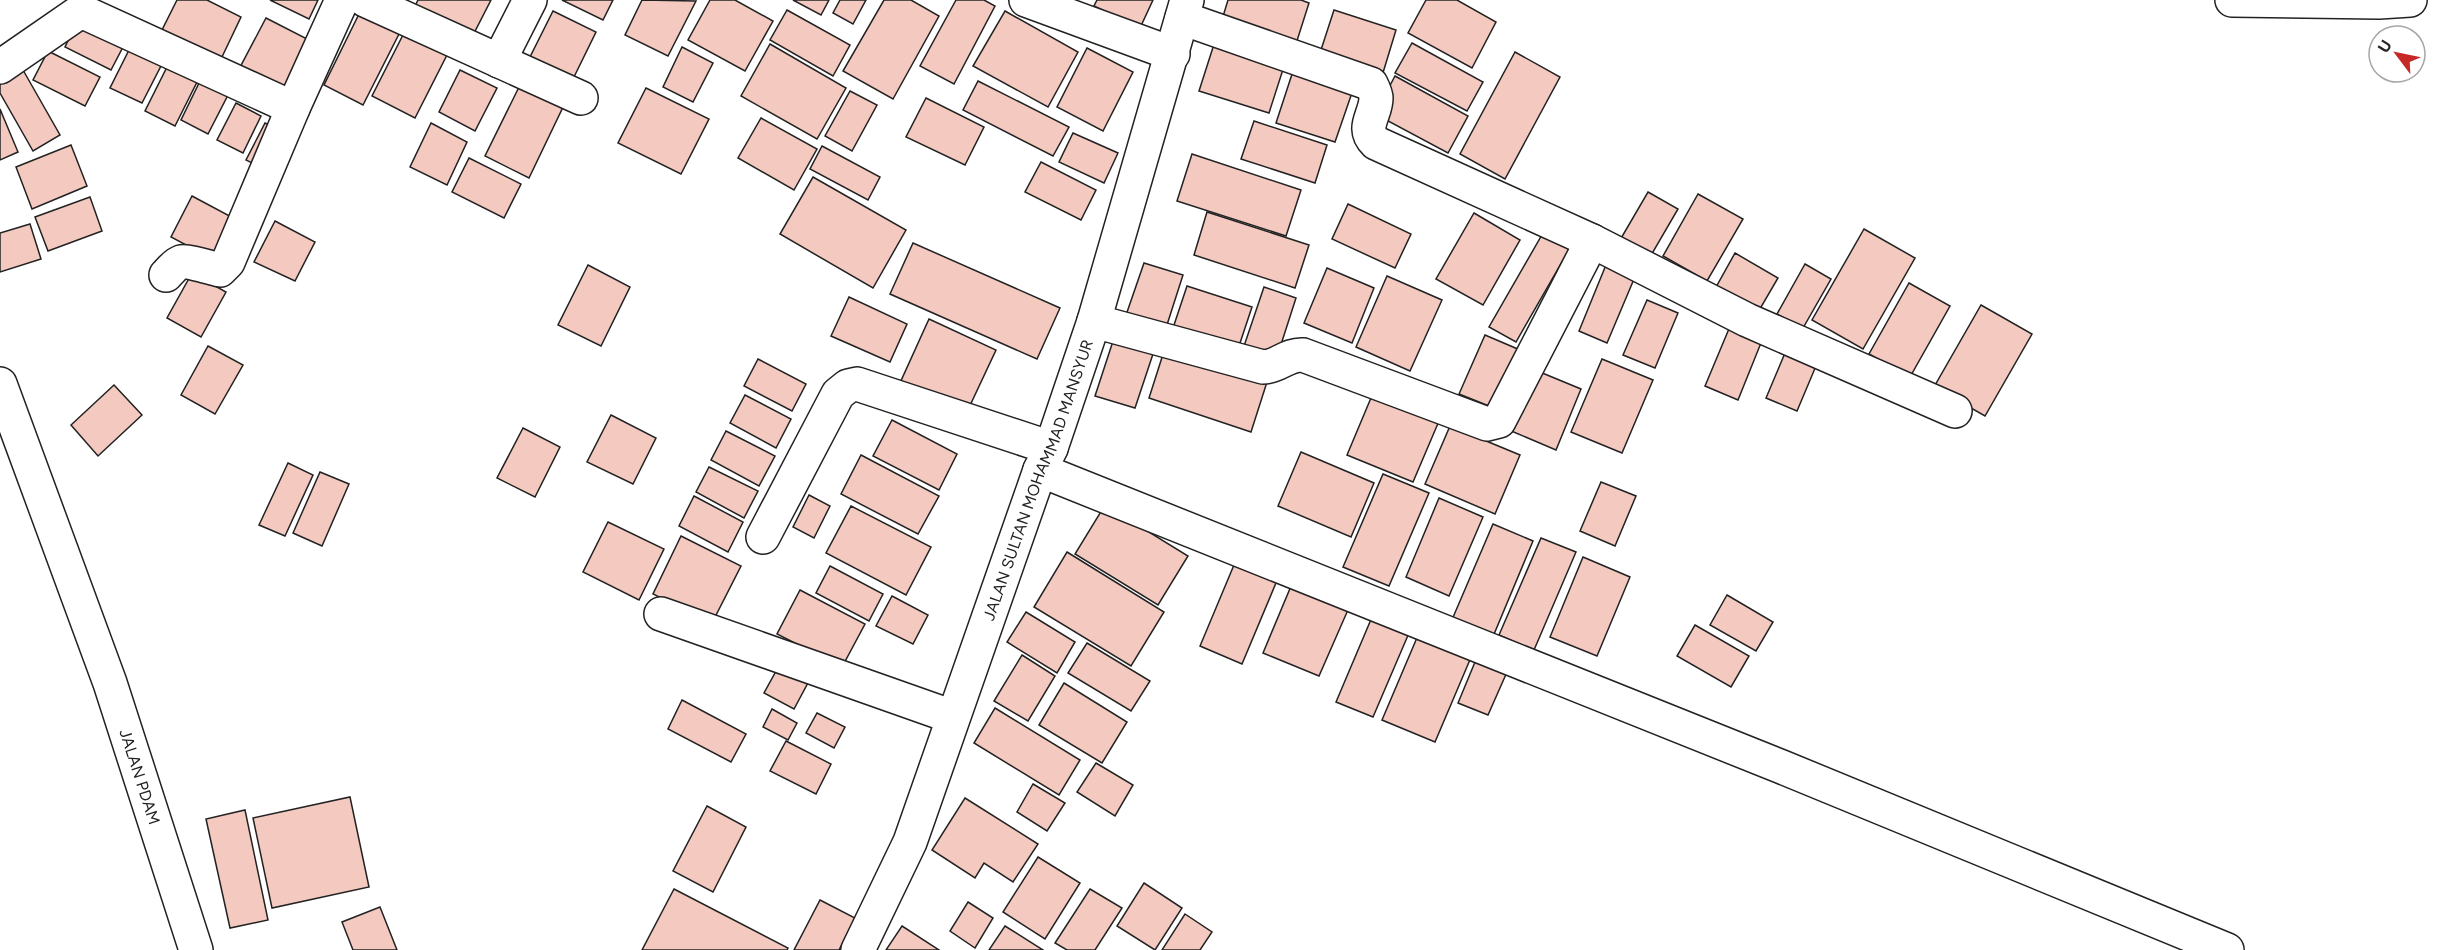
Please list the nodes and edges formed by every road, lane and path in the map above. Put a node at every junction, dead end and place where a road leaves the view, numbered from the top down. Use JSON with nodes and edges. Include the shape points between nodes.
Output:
{"nodes":[{"id":1,"x":342,"y":0,"type":"edge"},
{"id":2,"x":365,"y":0,"type":"edge"},
{"id":3,"x":530,"y":0,"type":"edge"},
{"id":4,"x":1026,"y":0,"type":"edge"},
{"id":5,"x":2232,"y":0,"type":"edge"},
{"id":6,"x":2389,"y":1,"type":"edge"},
{"id":7,"x":1185,"y":9,"type":"edge"},
{"id":8,"x":1173,"y":54,"type":"junction"},
{"id":9,"x":499,"y":61,"type":"junction"},
{"id":10,"x":0,"y":67,"type":"edge"},
{"id":11,"x":581,"y":99,"type":"dead end"},
{"id":12,"x":293,"y":108,"type":"junction"},
{"id":13,"x":1592,"y":241,"type":"junction"},
{"id":14,"x":166,"y":275,"type":"dead end"},
{"id":15,"x":1094,"y":321,"type":"junction"},
{"id":16,"x":0,"y":384,"type":"edge"},
{"id":17,"x":1955,"y":411,"type":"dead end"},
{"id":18,"x":1046,"y":459,"type":"junction"},
{"id":19,"x":763,"y":537,"type":"dead end"},
{"id":20,"x":661,"y":614,"type":"dead end"},
{"id":21,"x":953,"y":717,"type":"junction"},
{"id":22,"x":196,"y":950,"type":"edge"},
{"id":23,"x":858,"y":950,"type":"edge"},
{"id":24,"x":2227,"y":950,"type":"edge"}],
"edges":[{"from":1,"to":12,"type":"street"},
{"from":2,"to":9,"type":"street"},
{"from":3,"to":9,"type":"street"},
{"from":4,"to":8,"type":"street"},
{"from":5,"to":6,"type":"street"},
{"from":7,"to":8,"type":"street","name":"JALAN SULTAN MOHAMMAD MANSYUR"},
{"from":7,"to":13,"type":"street","via":[[1371,84],[1377,97],[1368,128],[1369,137],[1376,143]]},
{"from":8,"to":15,"type":"street","name":"JALAN SULTAN MOHAMMAD MANSYUR"},
{"from":9,"to":11,"type":"street"},
{"from":10,"to":12,"type":"street","via":[[81,11]]},
{"from":12,"to":14,"type":"street","via":[[228,262],[220,270],[179,262]]},
{"from":13,"to":15,"type":"street","via":[[1495,424],[1303,355],[1293,354],[1271,367],[1263,367]]},
{"from":13,"to":17,"type":"street","via":[[1747,320]]},
{"from":15,"to":18,"type":"street","name":"JALAN SULTAN MOHAMMAD MANSYUR"},
{"from":16,"to":22,"type":"street","name":"JALAN PDAM","via":[[110,683]]},
{"from":18,"to":19,"type":"street","via":[[857,384],[848,386],[838,394]]},
{"from":18,"to":21,"type":"street","name":"JALAN SULTAN MOHAMMAD MANSYUR"},
{"from":18,"to":24,"type":"street"},
{"from":20,"to":21,"type":"street"},
{"from":21,"to":23,"type":"street","name":"JALAN SULTAN MOHAMMAD MANSYUR","via":[[910,842]]}]}
